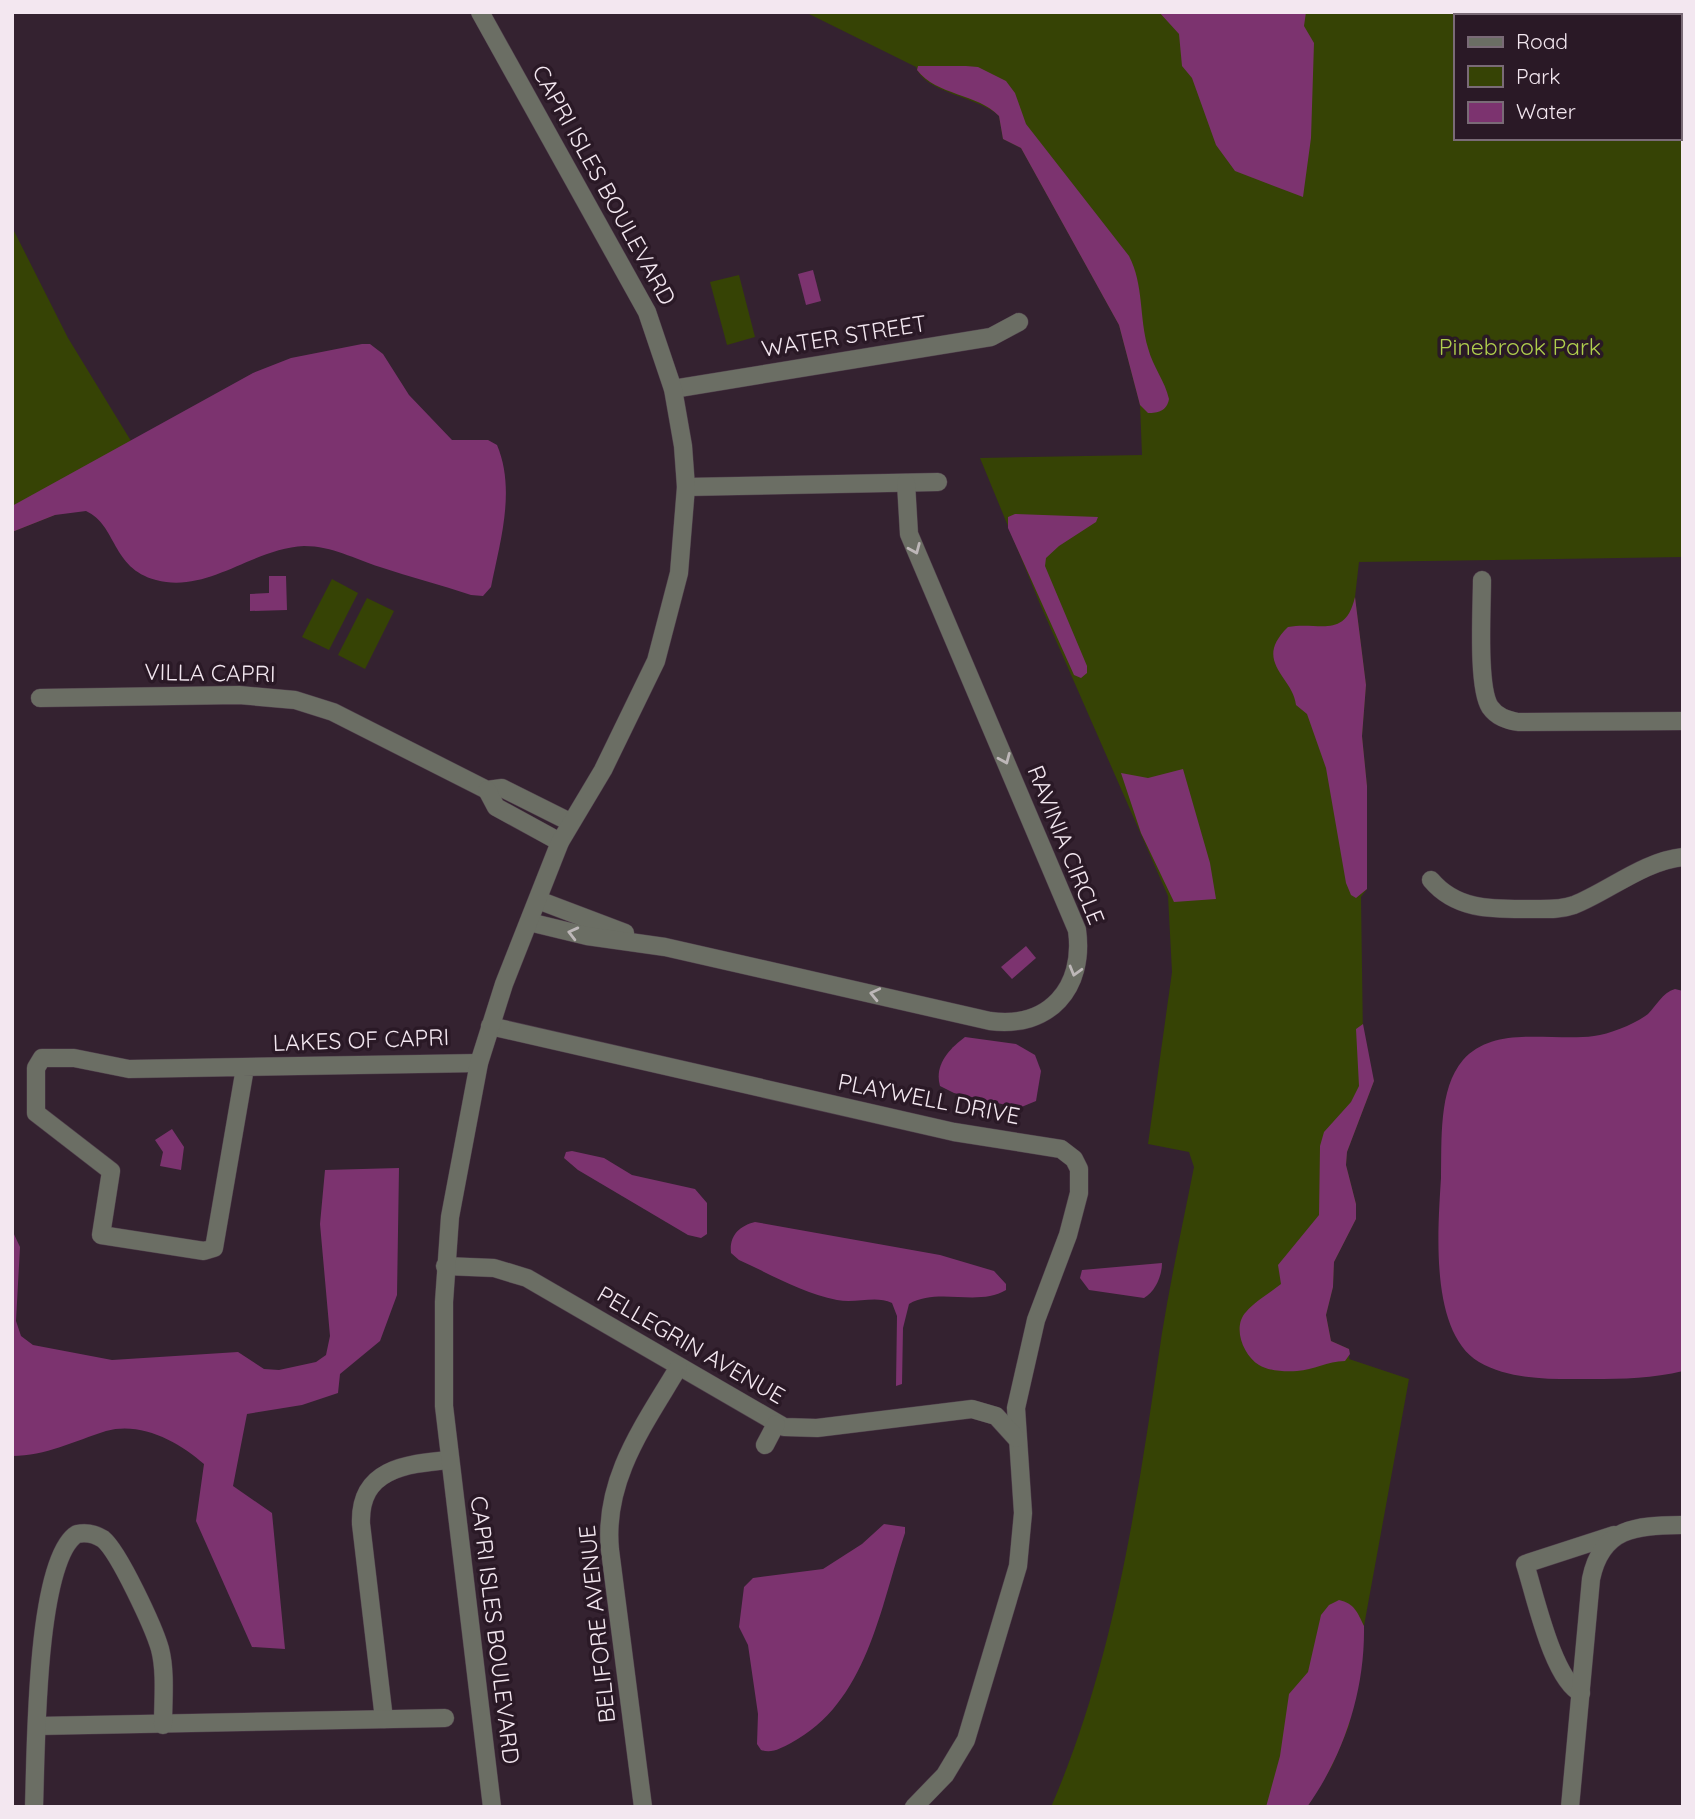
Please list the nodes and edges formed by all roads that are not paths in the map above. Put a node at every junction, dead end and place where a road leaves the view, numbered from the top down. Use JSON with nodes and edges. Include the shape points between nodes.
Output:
{"nodes":[{"id":1,"x":480,"y":12,"type":"edge"},
{"id":2,"x":1019,"y":322,"type":"dead end"},
{"id":3,"x":673,"y":388,"type":"junction"},
{"id":4,"x":939,"y":482,"type":"dead end"},
{"id":5,"x":906,"y":483,"type":"junction"},
{"id":6,"x":686,"y":487,"type":"junction"},
{"id":7,"x":1482,"y":580,"type":"dead end"},
{"id":8,"x":40,"y":698,"type":"dead end"},
{"id":9,"x":1683,"y":721,"type":"edge"},
{"id":10,"x":487,"y":790,"type":"junction"},
{"id":11,"x":570,"y":822,"type":"junction"},
{"id":12,"x":560,"y":842,"type":"junction"},
{"id":13,"x":1683,"y":857,"type":"edge"},
{"id":14,"x":1431,"y":880,"type":"dead end"},
{"id":15,"x":538,"y":900,"type":"junction"},
{"id":16,"x":529,"y":922,"type":"junction"},
{"id":17,"x":665,"y":947,"type":"junction"},
{"id":18,"x":490,"y":1026,"type":"junction"},
{"id":19,"x":479,"y":1063,"type":"junction"},
{"id":20,"x":245,"y":1069,"type":"junction"},
{"id":21,"x":445,"y":1266,"type":"junction"},
{"id":22,"x":678,"y":1368,"type":"junction"},
{"id":23,"x":776,"y":1424,"type":"junction"},
{"id":24,"x":1016,"y":1438,"type":"junction"},
{"id":25,"x":765,"y":1445,"type":"dead end"},
{"id":26,"x":449,"y":1460,"type":"junction"},
{"id":27,"x":1683,"y":1525,"type":"edge"},
{"id":28,"x":1624,"y":1532,"type":"junction"},
{"id":29,"x":1581,"y":1693,"type":"junction"},
{"id":30,"x":445,"y":1718,"type":"dead end"},
{"id":31,"x":384,"y":1719,"type":"junction"},
{"id":32,"x":163,"y":1725,"type":"junction"},
{"id":33,"x":37,"y":1726,"type":"junction"},
{"id":34,"x":34,"y":1807,"type":"edge"},
{"id":35,"x":492,"y":1807,"type":"edge"},
{"id":36,"x":643,"y":1807,"type":"edge"},
{"id":37,"x":914,"y":1807,"type":"edge"},
{"id":38,"x":1570,"y":1807,"type":"edge"}],
"edges":[{"from":1,"to":3,"type":"street","name":"CAPRI ISLES BOULEVARD","via":[[630,277],[654,329]]},
{"from":2,"to":3,"type":"street","name":"WATER STREET","via":[[992,338]]},
{"from":3,"to":6,"type":"street","name":"CAPRI ISLES BOULEVARD"},
{"from":4,"to":5,"type":"street"},
{"from":5,"to":6,"type":"street"},
{"from":5,"to":17,"type":"street","name":"RAVINIA CIRCLE","one_way":true,"via":[[909,534],[1077,930],[1079,956],[1070,986],[1042,1013],[1002,1022]]},
{"from":6,"to":11,"type":"street","name":"CAPRI ISLES BOULEVARD","via":[[679,573],[656,661],[603,770]]},
{"from":7,"to":9,"type":"street","via":[[1484,687],[1496,714],[1518,722]]},
{"from":8,"to":10,"type":"street","name":"VILLA CAPRI","via":[[268,696],[317,706]]},
{"from":10,"to":11,"type":"street","via":[[502,788]]},
{"from":10,"to":12,"type":"street","via":[[496,807]]},
{"from":11,"to":12,"type":"street","name":"CAPRI ISLES BOULEVARD"},
{"from":12,"to":15,"type":"street","name":"CAPRI ISLES BOULEVARD"},
{"from":13,"to":14,"type":"street","via":[[1660,863],[1577,903],[1552,909],[1468,905],[1449,897]]},
{"from":15,"to":16,"type":"street","name":"CAPRI ISLES BOULEVARD"},
{"from":15,"to":17,"type":"street","name":"RAVINIA CIRCLE"},
{"from":17,"to":16,"type":"street","name":"RAVINIA CIRCLE","one_way":true},
{"from":16,"to":18,"type":"street","name":"CAPRI ISLES BOULEVARD"},
{"from":18,"to":19,"type":"street","name":"CAPRI ISLES BOULEVARD"},
{"from":18,"to":24,"type":"street","name":"PLAYWELL DRIVE","via":[[954,1132],[1068,1152],[1079,1169],[1079,1193],[1029,1345],[1016,1408]]},
{"from":19,"to":20,"type":"street","name":"LAKES OF CAPRI"},
{"from":19,"to":21,"type":"street","name":"CAPRI ISLES BOULEVARD","via":[[459,1160]]},
{"from":20,"to":20,"type":"street","name":"LAKES OF CAPRI","via":[[129,1069],[74,1058],[39,1059],[36,1113],[111,1171],[100,1236],[204,1251],[214,1248]]},
{"from":21,"to":22,"type":"street","name":"PELLEGRIN AVENUE","via":[[494,1268],[527,1278]]},
{"from":21,"to":26,"type":"street","name":"CAPRI ISLES BOULEVARD","via":[[443,1364]]},
{"from":22,"to":23,"type":"street","name":"PELLEGRIN AVENUE"},
{"from":22,"to":36,"type":"street","name":"BELIFORE AVENUE","via":[[622,1465],[609,1514]]},
{"from":23,"to":24,"type":"street","name":"PELLEGRIN AVENUE","via":[[803,1429],[972,1409],[996,1416]]},
{"from":23,"to":25,"type":"street"},
{"from":24,"to":37,"type":"street","via":[[1023,1513],[1018,1566],[966,1740],[945,1775]]},
{"from":26,"to":31,"type":"street","via":[[392,1471],[370,1486],[363,1499],[361,1524]]},
{"from":26,"to":35,"type":"street","name":"CAPRI ISLES BOULEVARD"},
{"from":27,"to":28,"type":"street"},
{"from":28,"to":29,"type":"street","via":[[1603,1549],[1593,1569]]},
{"from":28,"to":29,"type":"street","via":[[1525,1564],[1560,1670]]},
{"from":29,"to":38,"type":"street"},
{"from":30,"to":31,"type":"street"},
{"from":31,"to":32,"type":"street"},
{"from":32,"to":33,"type":"street"},
{"from":32,"to":33,"type":"street","via":[[162,1663],[156,1639],[113,1552],[102,1539],[83,1533],[66,1543],[54,1568]]},
{"from":33,"to":34,"type":"street"}]}
